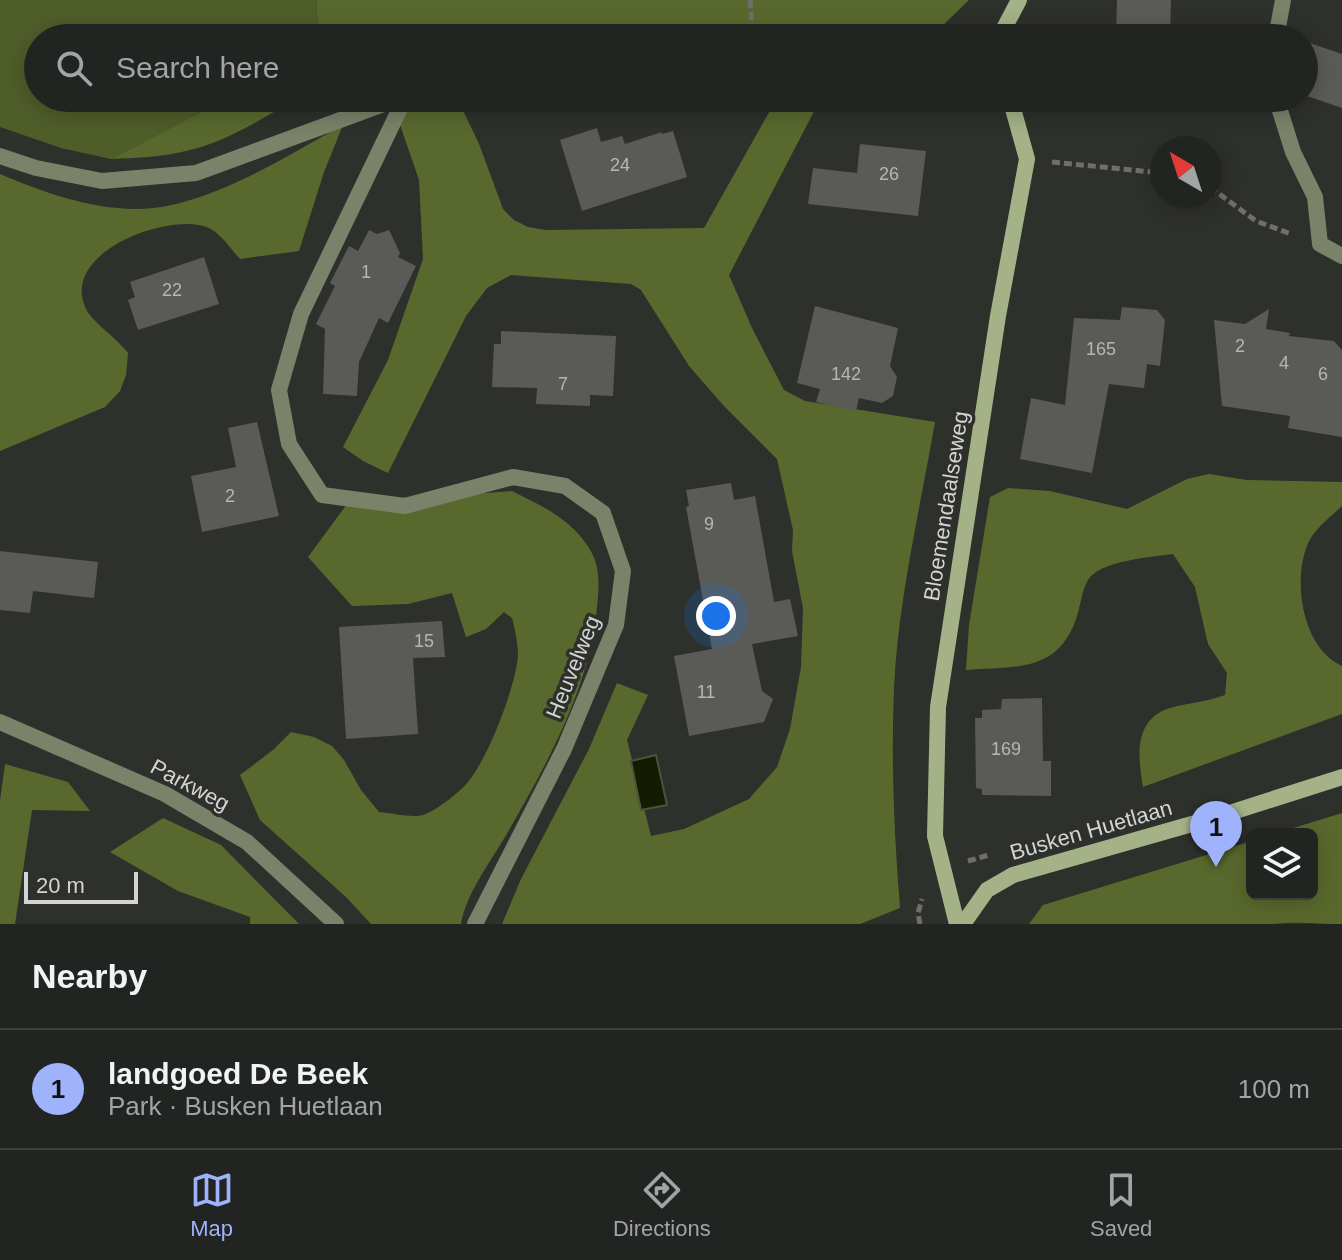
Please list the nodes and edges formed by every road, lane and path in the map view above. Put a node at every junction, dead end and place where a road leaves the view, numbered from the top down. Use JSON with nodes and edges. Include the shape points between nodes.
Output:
{"nodes":[{"id":1,"x":750,"y":0,"type":"edge"},
{"id":2,"x":1019,"y":0,"type":"edge"},
{"id":3,"x":1283,"y":0,"type":"edge"},
{"id":4,"x":752,"y":24,"type":"edge"},
{"id":5,"x":1006,"y":24,"type":"edge"},
{"id":6,"x":1279,"y":24,"type":"edge"},
{"id":7,"x":364,"y":112,"type":"edge"},
{"id":8,"x":395,"y":112,"type":"edge"},
{"id":9,"x":1014,"y":112,"type":"edge"},
{"id":10,"x":1280,"y":112,"type":"edge"},
{"id":11,"x":0,"y":156,"type":"edge"},
{"id":12,"x":1027,"y":159,"type":"junction"},
{"id":13,"x":1150,"y":172,"type":"edge"},
{"id":14,"x":1222,"y":196,"type":"edge"},
{"id":15,"x":1320,"y":244,"type":"junction"},
{"id":16,"x":1342,"y":256,"type":"edge"},
{"id":17,"x":0,"y":722,"type":"edge"},
{"id":18,"x":1342,"y":777,"type":"edge"},
{"id":19,"x":336,"y":924,"type":"edge"},
{"id":20,"x":475,"y":924,"type":"edge"},
{"id":21,"x":957,"y":924,"type":"edge"},
{"id":22,"x":963,"y":924,"type":"edge"}],
"edges":[{"from":1,"to":4,"type":"path"},
{"from":2,"to":5,"type":"street"},
{"from":3,"to":6,"type":"street"},
{"from":7,"to":11,"type":"street","via":[[196,173],[102,181]]},
{"from":8,"to":20,"type":"street","name":"Heuvelweg","via":[[301,314],[279,390],[289,444],[322,495],[405,506],[513,477],[565,486],[603,513],[623,571],[616,625],[564,749]]},
{"from":9,"to":12,"type":"street","name":"Bloemendaalseweg"},
{"from":10,"to":15,"type":"street","via":[[1315,197]]},
{"from":12,"to":13,"type":"path"},
{"from":12,"to":21,"type":"street","name":"Bloemendaalseweg","via":[[938,707],[935,836]]},
{"from":14,"to":15,"type":"path","via":[[1256,221]]},
{"from":15,"to":16,"type":"street"},
{"from":17,"to":19,"type":"street","name":"Parkweg","via":[[165,794],[247,842]]},
{"from":18,"to":22,"type":"street","name":"Busken Huetlaan","via":[[1013,875],[987,890]]}]}
